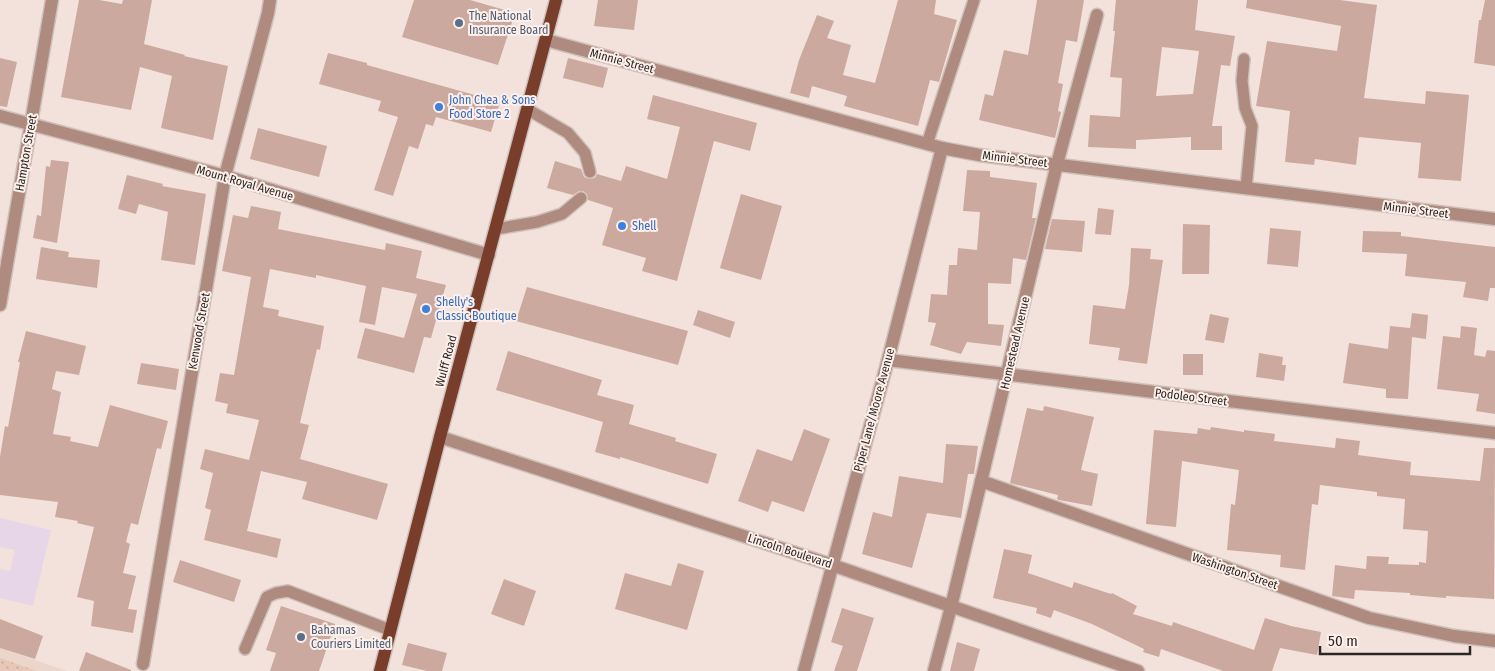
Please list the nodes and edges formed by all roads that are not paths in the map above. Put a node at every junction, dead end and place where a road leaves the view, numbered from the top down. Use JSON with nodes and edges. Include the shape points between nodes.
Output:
{"nodes":[{"id":1,"x":52,"y":0,"type":"edge"},
{"id":2,"x":270,"y":0,"type":"edge"},
{"id":3,"x":556,"y":0,"type":"edge"},
{"id":4,"x":974,"y":0,"type":"edge"},
{"id":5,"x":1097,"y":15,"type":"dead end"},
{"id":6,"x":546,"y":40,"type":"junction"},
{"id":7,"x":1244,"y":59,"type":"dead end"},
{"id":8,"x":527,"y":109,"type":"junction"},
{"id":9,"x":0,"y":116,"type":"edge"},
{"id":10,"x":31,"y":124,"type":"junction"},
{"id":11,"x":927,"y":144,"type":"junction"},
{"id":12,"x":942,"y":148,"type":"junction"},
{"id":13,"x":1057,"y":164,"type":"junction"},
{"id":14,"x":590,"y":172,"type":"dead end"},
{"id":15,"x":225,"y":176,"type":"junction"},
{"id":16,"x":1246,"y":188,"type":"junction"},
{"id":17,"x":581,"y":198,"type":"dead end"},
{"id":18,"x":1495,"y":220,"type":"edge"},
{"id":19,"x":496,"y":229,"type":"junction"},
{"id":20,"x":489,"y":255,"type":"junction"},
{"id":21,"x":0,"y":305,"type":"edge"},
{"id":22,"x":888,"y":360,"type":"junction"},
{"id":23,"x":1007,"y":375,"type":"junction"},
{"id":24,"x":1495,"y":433,"type":"edge"},
{"id":25,"x":440,"y":437,"type":"junction"},
{"id":26,"x":981,"y":481,"type":"junction"},
{"id":27,"x":832,"y":564,"type":"junction"},
{"id":28,"x":951,"y":607,"type":"junction"},
{"id":29,"x":390,"y":630,"type":"junction"},
{"id":30,"x":1495,"y":641,"type":"edge"},
{"id":31,"x":246,"y":649,"type":"dead end"},
{"id":32,"x":143,"y":664,"type":"dead end"},
{"id":33,"x":380,"y":671,"type":"edge"},
{"id":34,"x":804,"y":671,"type":"edge"},
{"id":35,"x":934,"y":671,"type":"edge"},
{"id":36,"x":1138,"y":671,"type":"edge"}],
"edges":[{"from":1,"to":10,"type":"street","name":"Hampton Street"},
{"from":2,"to":15,"type":"street","name":"Kenwood Street"},
{"from":3,"to":6,"type":"main road","name":"Wulff Road"},
{"from":4,"to":11,"type":"lane"},
{"from":5,"to":13,"type":"street","name":"Homestead Avenue"},
{"from":6,"to":8,"type":"main road","name":"Wulff Road"},
{"from":6,"to":11,"type":"street","name":"Minnie Street"},
{"from":7,"to":16,"type":"lane","via":[[1245,108],[1252,126]]},
{"from":8,"to":14,"type":"lane","via":[[568,133],[585,153]]},
{"from":8,"to":19,"type":"main road","name":"Wulff Road"},
{"from":9,"to":10,"type":"street","name":"Mount Royal Avenue"},
{"from":10,"to":15,"type":"street","name":"Mount Royal Avenue"},
{"from":10,"to":21,"type":"street","name":"Hampton Street"},
{"from":11,"to":12,"type":"street","name":"Minnie Street"},
{"from":12,"to":13,"type":"street","name":"Minnie Street"},
{"from":12,"to":22,"type":"street","name":"Piper Lane/Moore Avenue"},
{"from":13,"to":16,"type":"street","name":"Minnie Street"},
{"from":13,"to":23,"type":"street","name":"Homestead Avenue"},
{"from":15,"to":20,"type":"street","name":"Mount Royal Avenue"},
{"from":15,"to":32,"type":"street","name":"Kenwood Street"},
{"from":16,"to":18,"type":"street","name":"Minnie Street"},
{"from":17,"to":19,"type":"lane","via":[[562,214]]},
{"from":19,"to":20,"type":"main road","name":"Wulff Road"},
{"from":20,"to":25,"type":"main road","name":"Wulff Road"},
{"from":22,"to":23,"type":"street","name":"Podoleo Street"},
{"from":22,"to":27,"type":"street","name":"Piper Lane/Moore Avenue"},
{"from":23,"to":24,"type":"street","name":"Podoleo Street"},
{"from":23,"to":26,"type":"street","name":"Homestead Avenue"},
{"from":25,"to":27,"type":"street","name":"Lincoln Boulevard"},
{"from":25,"to":29,"type":"main road","name":"Wulff Road"},
{"from":26,"to":28,"type":"street","name":"Homestead Avenue"},
{"from":26,"to":30,"type":"street","name":"Washington Street","via":[[1369,618]]},
{"from":27,"to":28,"type":"street","name":"Lincoln Boulevard"},
{"from":27,"to":34,"type":"street","name":"Piper Lane/Moore Avenue"},
{"from":28,"to":35,"type":"street","name":"Homestead Avenue"},
{"from":28,"to":36,"type":"street","name":"Lincoln Boulevard"},
{"from":29,"to":31,"type":"lane","via":[[288,591],[276,592],[267,597]]},
{"from":29,"to":33,"type":"main road","name":"Wulff Road"}]}
